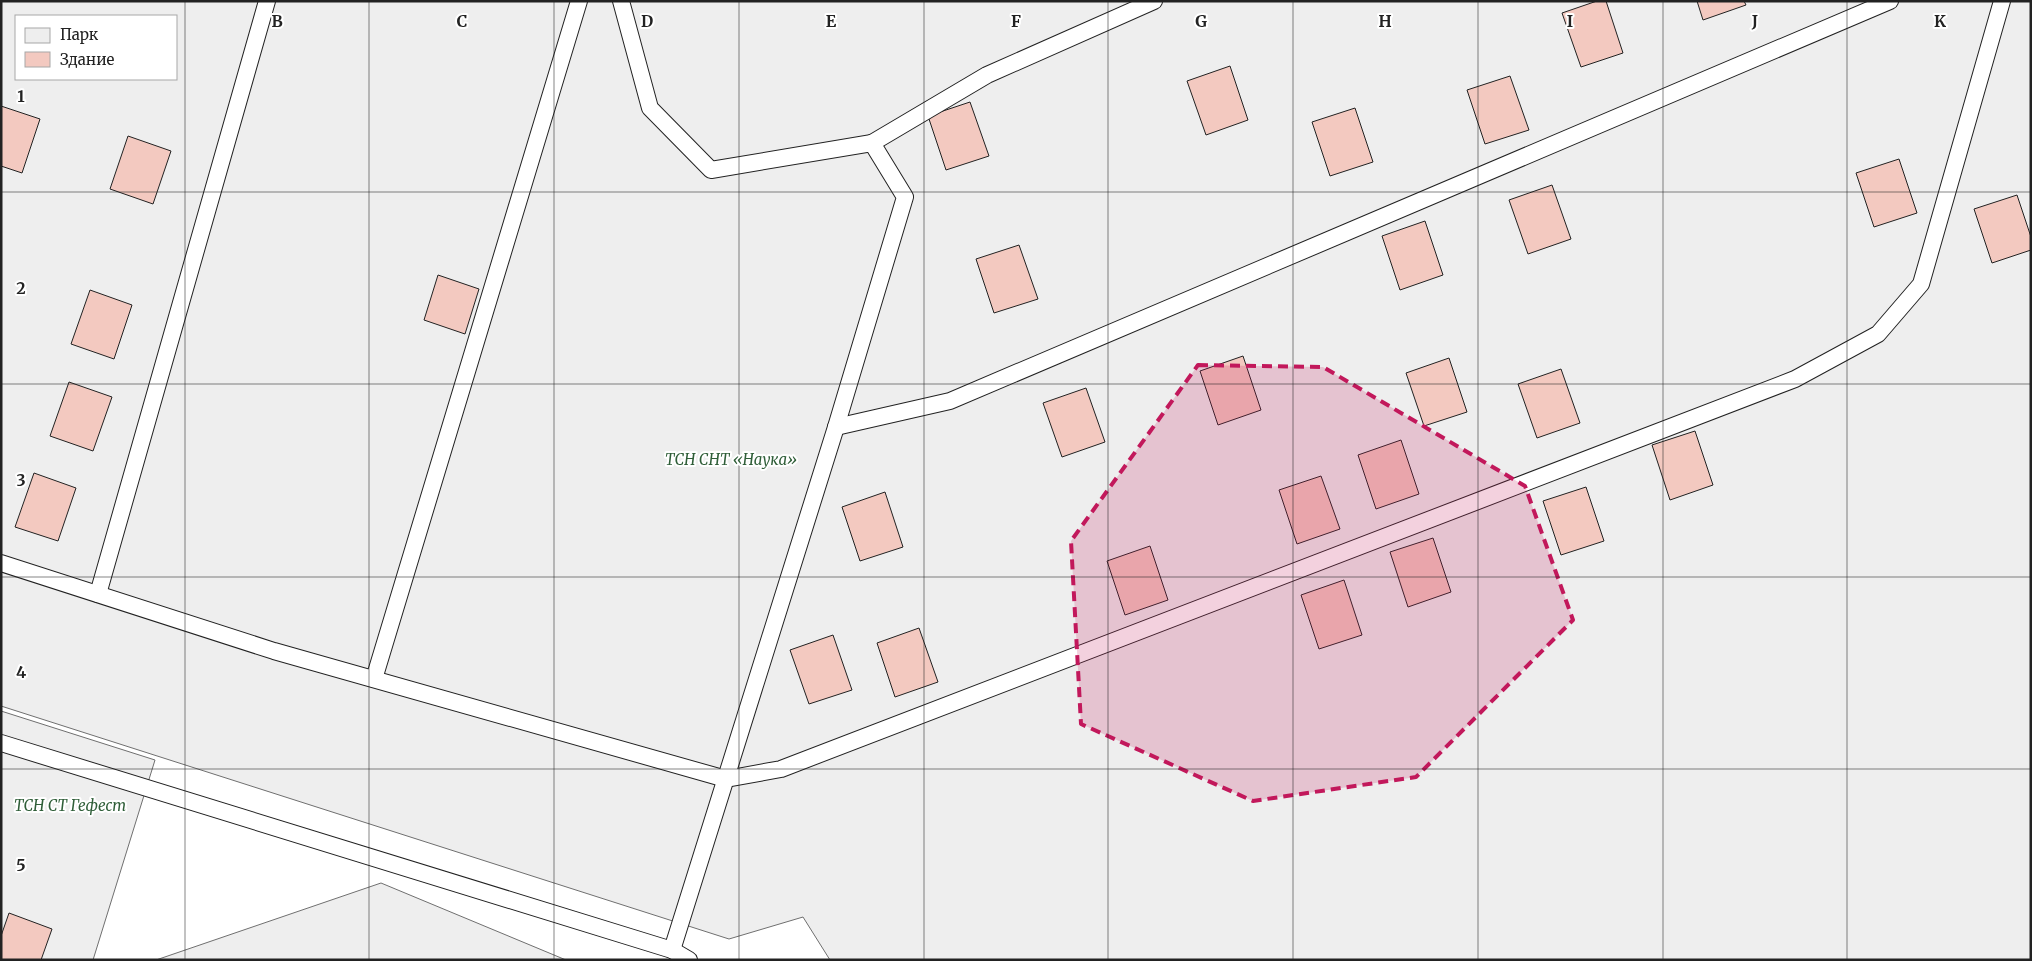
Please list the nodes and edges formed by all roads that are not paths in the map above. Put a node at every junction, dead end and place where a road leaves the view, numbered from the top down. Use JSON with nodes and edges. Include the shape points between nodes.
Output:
{"nodes":[{"id":1,"x":267,"y":1,"type":"edge"},
{"id":2,"x":579,"y":1,"type":"edge"},
{"id":3,"x":621,"y":1,"type":"edge"},
{"id":4,"x":1154,"y":1,"type":"edge"},
{"id":5,"x":1890,"y":1,"type":"edge"},
{"id":6,"x":2002,"y":1,"type":"edge"},
{"id":7,"x":872,"y":144,"type":"junction"},
{"id":8,"x":836,"y":427,"type":"junction"},
{"id":9,"x":1,"y":563,"type":"edge"},
{"id":10,"x":98,"y":594,"type":"junction"},
{"id":11,"x":374,"y":679,"type":"junction"},
{"id":12,"x":1,"y":743,"type":"edge"},
{"id":13,"x":726,"y":779,"type":"junction"},
{"id":14,"x":672,"y":950,"type":"junction"},
{"id":15,"x":689,"y":960,"type":"edge"}],
"edges":[{"from":1,"to":10,"type":"lane"},
{"from":2,"to":11,"type":"lane"},
{"from":3,"to":7,"type":"lane","via":[[650,108],[711,170]]},
{"from":4,"to":7,"type":"lane","via":[[987,75]]},
{"from":5,"to":8,"type":"lane","via":[[950,400]]},
{"from":6,"to":13,"type":"lane","via":[[1921,284],[1878,334],[1795,379],[781,768]]},
{"from":7,"to":8,"type":"lane","via":[[905,197]]},
{"from":8,"to":13,"type":"lane"},
{"from":9,"to":10,"type":"lane"},
{"from":10,"to":11,"type":"lane"},
{"from":11,"to":13,"type":"lane"},
{"from":12,"to":14,"type":"lane"},
{"from":13,"to":14,"type":"lane"},
{"from":14,"to":15,"type":"lane"}]}
